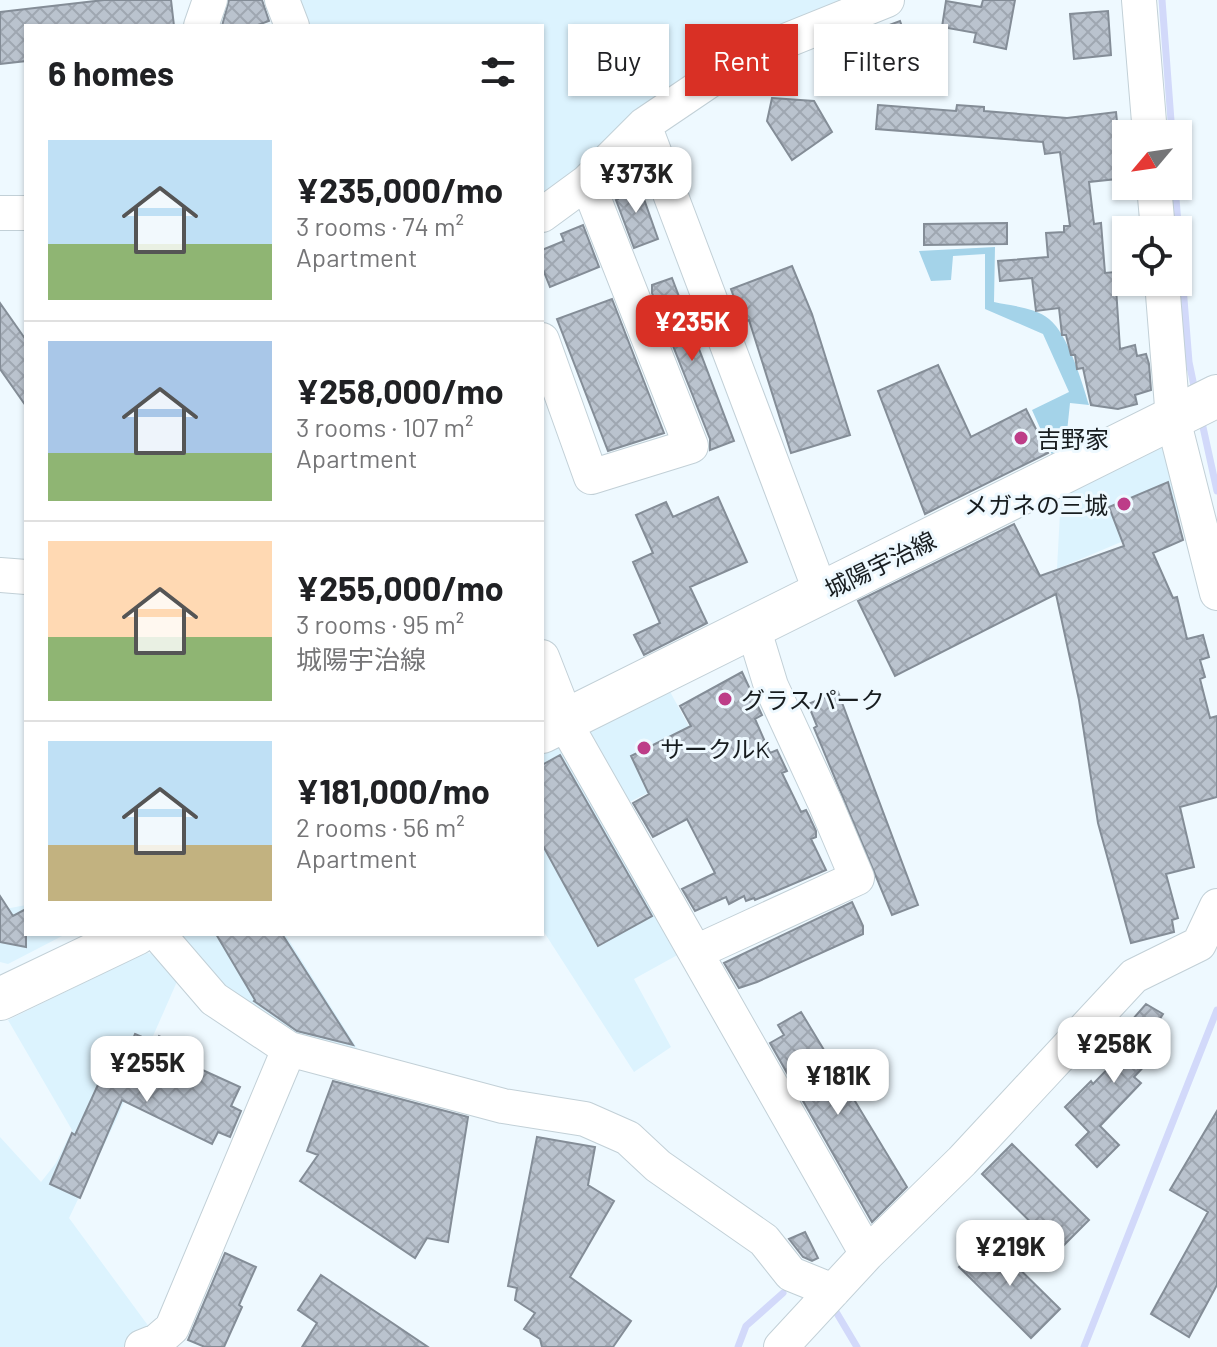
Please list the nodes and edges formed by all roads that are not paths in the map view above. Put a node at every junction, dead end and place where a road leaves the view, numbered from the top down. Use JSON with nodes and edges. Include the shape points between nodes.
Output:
{"nodes":[{"id":1,"x":210,"y":0,"type":"edge"},
{"id":2,"x":282,"y":0,"type":"edge"},
{"id":3,"x":887,"y":0,"type":"edge"},
{"id":4,"x":1139,"y":0,"type":"edge"},
{"id":5,"x":202,"y":24,"type":"edge"},
{"id":6,"x":291,"y":24,"type":"edge"},
{"id":7,"x":1149,"y":120,"type":"edge"},
{"id":8,"x":644,"y":125,"type":"junction"},
{"id":9,"x":587,"y":182,"type":"junction"},
{"id":10,"x":0,"y":213,"type":"edge"},
{"id":11,"x":24,"y":213,"type":"edge"},
{"id":12,"x":544,"y":214,"type":"edge"},
{"id":13,"x":1167,"y":296,"type":"edge"},
{"id":14,"x":544,"y":346,"type":"edge"},
{"id":15,"x":1202,"y":406,"type":"edge"},
{"id":16,"x":0,"y":575,"type":"edge"},
{"id":17,"x":24,"y":577,"type":"edge"},
{"id":18,"x":821,"y":593,"type":"junction"},
{"id":19,"x":1217,"y":593,"type":"edge"},
{"id":20,"x":753,"y":627,"type":"junction"},
{"id":21,"x":544,"y":668,"type":"edge"},
{"id":22,"x":554,"y":726,"type":"edge"},
{"id":23,"x":1217,"y":906,"type":"edge"},
{"id":24,"x":132,"y":936,"type":"edge"},
{"id":25,"x":160,"y":936,"type":"edge"},
{"id":26,"x":696,"y":952,"type":"junction"},
{"id":27,"x":0,"y":999,"type":"edge"},
{"id":28,"x":289,"y":1049,"type":"junction"},
{"id":29,"x":867,"y":1254,"type":"junction"},
{"id":30,"x":833,"y":1291,"type":"junction"},
{"id":31,"x":142,"y":1347,"type":"edge"},
{"id":32,"x":781,"y":1347,"type":"edge"}],
"edges":[{"from":1,"to":5,"type":"street"},
{"from":2,"to":6,"type":"street"},
{"from":3,"to":8,"type":"street","via":[[743,58]]},
{"from":4,"to":7,"type":"street"},
{"from":8,"to":9,"type":"street"},
{"from":8,"to":18,"type":"street"},
{"from":9,"to":12,"type":"street"},
{"from":9,"to":14,"type":"street","via":[[691,446],[591,477]]},
{"from":10,"to":11,"type":"street"},
{"from":13,"to":15,"type":"street"},
{"from":15,"to":18,"type":"main road","name":"城陽宇治線"},
{"from":15,"to":19,"type":"street"},
{"from":16,"to":17,"type":"street"},
{"from":18,"to":20,"type":"main road","name":"城陽宇治線"},
{"from":20,"to":22,"type":"main road","name":"城陽宇治線"},
{"from":20,"to":26,"type":"street","via":[[771,686],[857,878]]},
{"from":21,"to":22,"type":"street"},
{"from":22,"to":26,"type":"street"},
{"from":23,"to":29,"type":"street","via":[[1199,944],[1134,976],[962,1161]]},
{"from":24,"to":27,"type":"main road"},
{"from":25,"to":28,"type":"street","via":[[214,999]]},
{"from":26,"to":29,"type":"street"},
{"from":28,"to":30,"type":"street","via":[[503,1106],[585,1119],[628,1138],[658,1166],[764,1240],[791,1274]]},
{"from":28,"to":31,"type":"street","via":[[172,1328]]},
{"from":29,"to":30,"type":"street"},
{"from":30,"to":32,"type":"street"}]}
